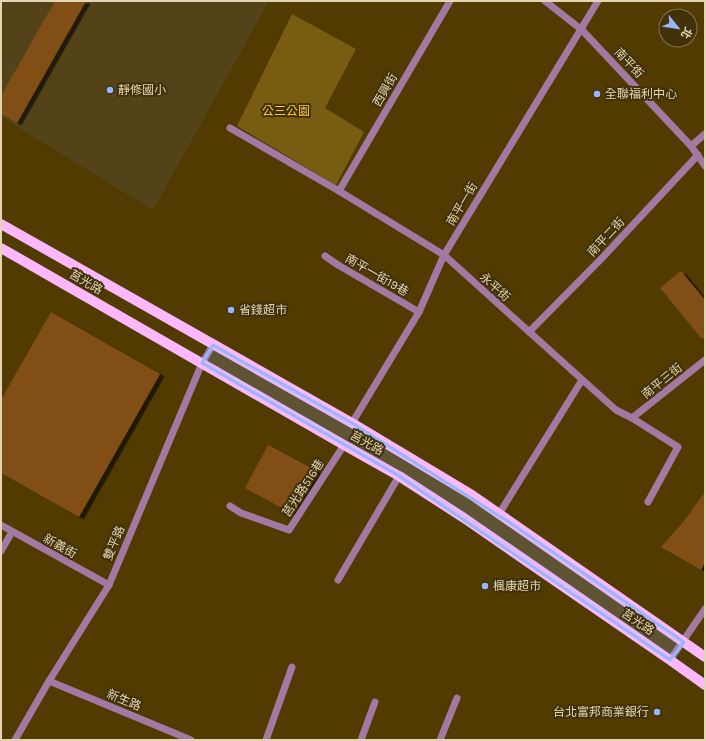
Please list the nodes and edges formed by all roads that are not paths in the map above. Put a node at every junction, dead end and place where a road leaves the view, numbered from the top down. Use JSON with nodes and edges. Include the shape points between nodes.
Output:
{"nodes":[{"id":1,"x":450,"y":1,"type":"edge"},
{"id":2,"x":545,"y":1,"type":"edge"},
{"id":3,"x":598,"y":1,"type":"edge"},
{"id":4,"x":582,"y":30,"type":"junction"},
{"id":5,"x":230,"y":128,"type":"dead end"},
{"id":6,"x":705,"y":134,"type":"edge"},
{"id":7,"x":691,"y":146,"type":"junction"},
{"id":8,"x":698,"y":155,"type":"junction"},
{"id":9,"x":705,"y":166,"type":"edge"},
{"id":10,"x":339,"y":191,"type":"junction"},
{"id":11,"x":1,"y":224,"type":"edge"},
{"id":12,"x":1,"y":248,"type":"edge"},
{"id":13,"x":444,"y":255,"type":"junction"},
{"id":14,"x":325,"y":256,"type":"dead end"},
{"id":15,"x":419,"y":312,"type":"junction"},
{"id":16,"x":529,"y":332,"type":"junction"},
{"id":17,"x":213,"y":345,"type":"junction"},
{"id":18,"x":705,"y":360,"type":"edge"},
{"id":19,"x":202,"y":363,"type":"junction"},
{"id":20,"x":582,"y":380,"type":"junction"},
{"id":21,"x":632,"y":418,"type":"junction"},
{"id":22,"x":352,"y":422,"type":"junction"},
{"id":23,"x":344,"y":445,"type":"junction"},
{"id":24,"x":399,"y":476,"type":"junction"},
{"id":25,"x":648,"y":502,"type":"dead end"},
{"id":26,"x":230,"y":506,"type":"dead end"},
{"id":27,"x":499,"y":514,"type":"junction"},
{"id":28,"x":1,"y":525,"type":"edge"},
{"id":29,"x":12,"y":532,"type":"junction"},
{"id":30,"x":1,"y":551,"type":"edge"},
{"id":31,"x":338,"y":580,"type":"dead end"},
{"id":32,"x":109,"y":585,"type":"junction"},
{"id":33,"x":705,"y":609,"type":"edge"},
{"id":34,"x":684,"y":642,"type":"junction"},
{"id":35,"x":705,"y":657,"type":"edge"},
{"id":36,"x":670,"y":660,"type":"junction"},
{"id":37,"x":292,"y":667,"type":"dead end"},
{"id":38,"x":49,"y":681,"type":"junction"},
{"id":39,"x":705,"y":686,"type":"edge"},
{"id":40,"x":457,"y":698,"type":"dead end"},
{"id":41,"x":375,"y":702,"type":"dead end"},
{"id":42,"x":15,"y":740,"type":"edge"},
{"id":43,"x":191,"y":740,"type":"edge"},
{"id":44,"x":266,"y":740,"type":"edge"},
{"id":45,"x":361,"y":740,"type":"edge"},
{"id":46,"x":440,"y":740,"type":"edge"}],
"edges":[{"from":1,"to":10,"type":"street","name":"西興街"},
{"from":2,"to":4,"type":"street","name":"南平街"},
{"from":3,"to":4,"type":"street","name":"南平一街"},
{"from":4,"to":7,"type":"street","name":"南平街"},
{"from":4,"to":13,"type":"street","name":"南平一街"},
{"from":5,"to":10,"type":"street","name":"永平街"},
{"from":6,"to":7,"type":"street"},
{"from":7,"to":8,"type":"street","name":"南平街"},
{"from":8,"to":9,"type":"street","name":"南平街"},
{"from":8,"to":16,"type":"street","name":"南平二街"},
{"from":10,"to":13,"type":"street","name":"永平街"},
{"from":11,"to":17,"type":"main road","name":"莒光路"},
{"from":12,"to":19,"type":"main road","name":"莒光路"},
{"from":13,"to":15,"type":"street","name":"南平一街"},
{"from":13,"to":16,"type":"street","name":"永平街"},
{"from":14,"to":15,"type":"street","name":"南平一街19巷"},
{"from":15,"to":22,"type":"street","name":"南平一街"},
{"from":16,"to":20,"type":"street","name":"永平街"},
{"from":17,"to":19,"type":"street","name":"雙平路"},
{"from":17,"to":22,"type":"main road","name":"莒光路"},
{"from":18,"to":21,"type":"street","name":"南平三街"},
{"from":19,"to":23,"type":"main road","name":"莒光路"},
{"from":19,"to":32,"type":"street","name":"雙平路"},
{"from":20,"to":21,"type":"street","name":"永平街","via":[[616,410]]},
{"from":20,"to":27,"type":"street"},
{"from":21,"to":25,"type":"street","name":"永平街","via":[[678,447]]},
{"from":22,"to":27,"type":"main road","name":"莒光路"},
{"from":23,"to":24,"type":"main road","name":"莒光路"},
{"from":23,"to":26,"type":"street","name":"莒光路516巷","via":[[289,530],[241,513]]},
{"from":24,"to":31,"type":"street"},
{"from":24,"to":36,"type":"main road","name":"莒光路"},
{"from":27,"to":34,"type":"main road","name":"莒光路"},
{"from":28,"to":29,"type":"street","name":"新義街"},
{"from":29,"to":30,"type":"street"},
{"from":29,"to":32,"type":"street","name":"新義街"},
{"from":32,"to":38,"type":"street","name":"雙平路"},
{"from":33,"to":34,"type":"street"},
{"from":34,"to":35,"type":"main road","name":"莒光路"},
{"from":34,"to":36,"type":"street"},
{"from":36,"to":39,"type":"main road","name":"莒光路"},
{"from":37,"to":44,"type":"street"},
{"from":38,"to":42,"type":"street","name":"雙平路"},
{"from":38,"to":43,"type":"street","name":"新生路"},
{"from":40,"to":46,"type":"street"},
{"from":41,"to":45,"type":"street"}]}
